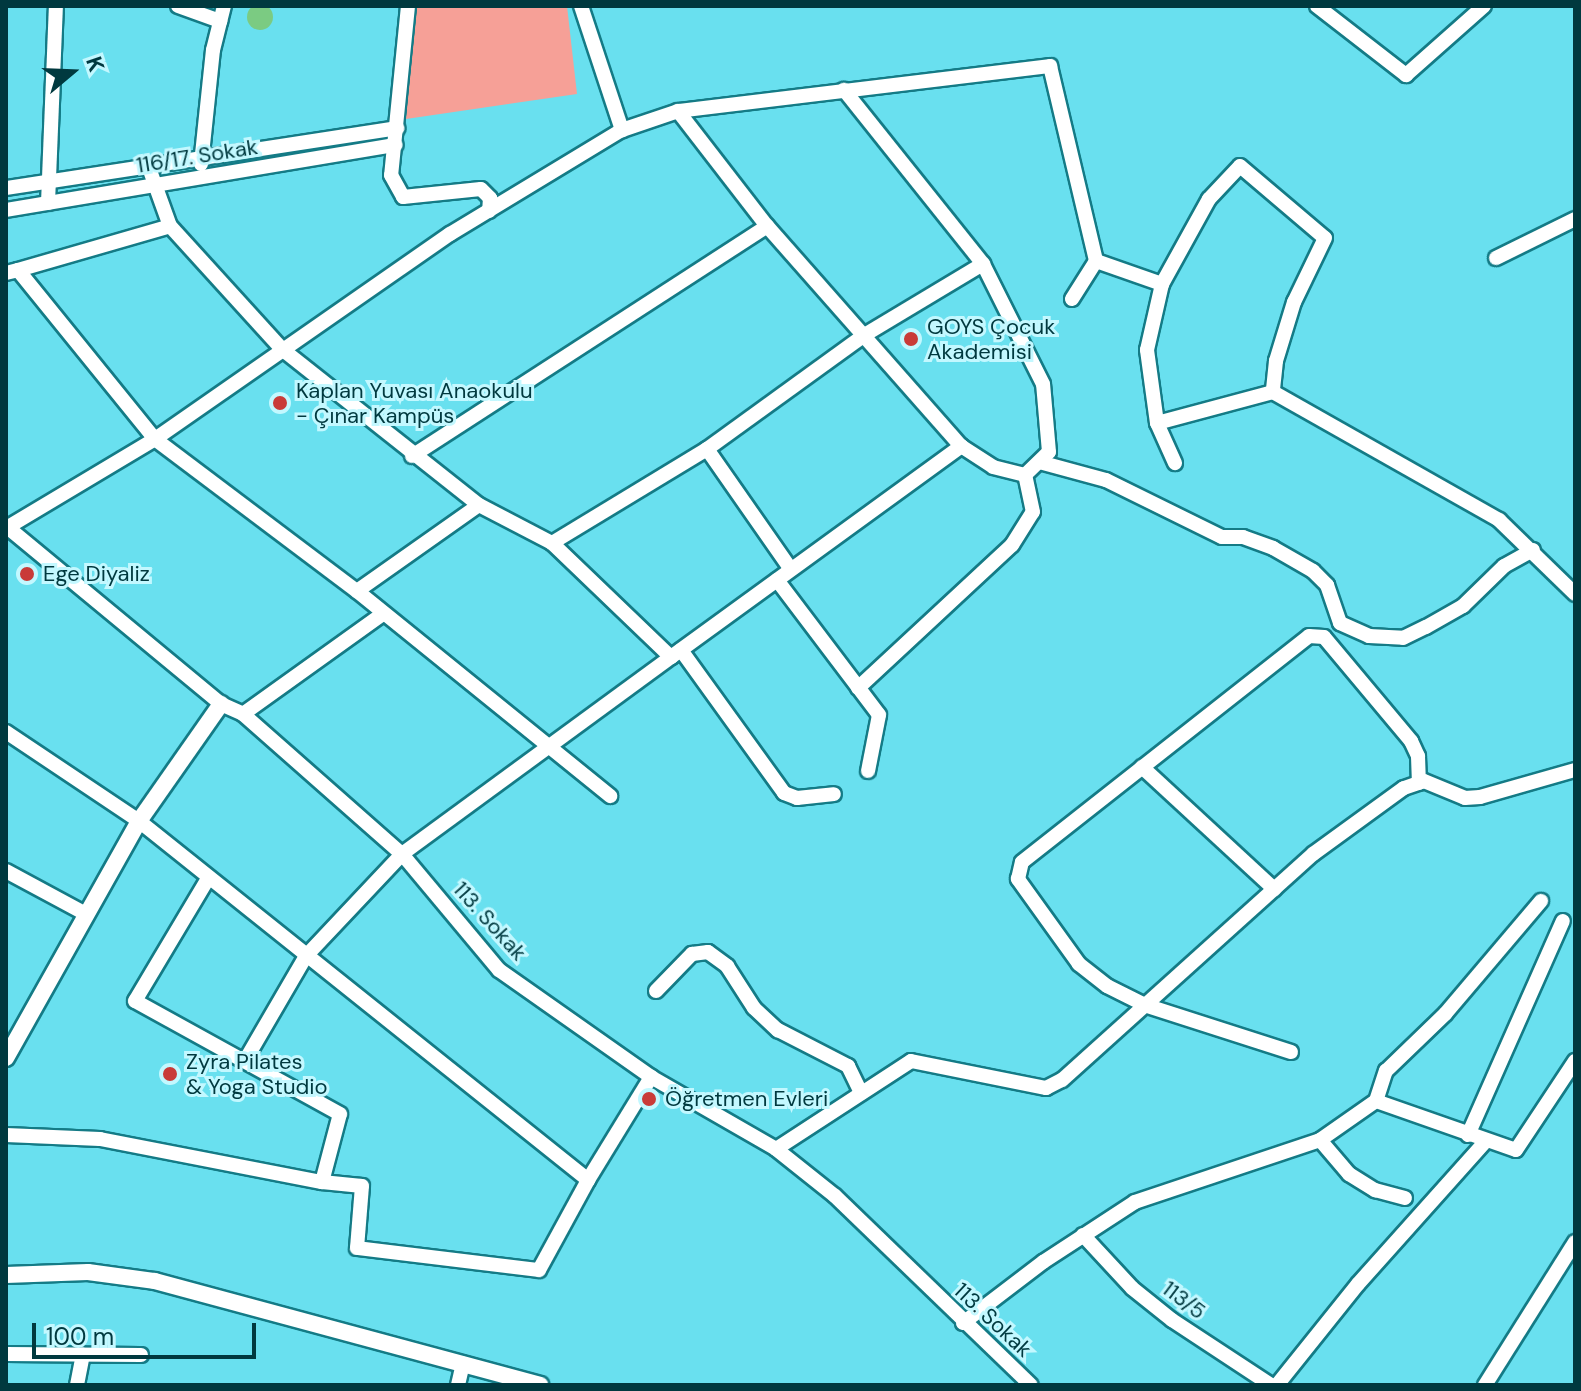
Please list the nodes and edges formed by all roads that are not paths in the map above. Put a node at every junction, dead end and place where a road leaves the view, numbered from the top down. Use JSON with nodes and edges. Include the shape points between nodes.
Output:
{"nodes":[{"id":1,"x":56,"y":6,"type":"edge"},
{"id":2,"x":178,"y":6,"type":"edge"},
{"id":3,"x":224,"y":6,"type":"edge"},
{"id":4,"x":408,"y":6,"type":"edge"},
{"id":5,"x":581,"y":6,"type":"edge"},
{"id":6,"x":1317,"y":6,"type":"edge"},
{"id":7,"x":1484,"y":6,"type":"edge"},
{"id":8,"x":220,"y":21,"type":"junction"},
{"id":9,"x":844,"y":90,"type":"junction"},
{"id":10,"x":678,"y":111,"type":"junction"},
{"id":11,"x":397,"y":128,"type":"junction"},
{"id":12,"x":622,"y":130,"type":"junction"},
{"id":13,"x":396,"y":145,"type":"junction"},
{"id":14,"x":202,"y":157,"type":"junction"},
{"id":15,"x":148,"y":165,"type":"junction"},
{"id":16,"x":199,"y":178,"type":"junction"},
{"id":17,"x":50,"y":180,"type":"junction"},
{"id":18,"x":155,"y":185,"type":"junction"},
{"id":19,"x":6,"y":188,"type":"edge"},
{"id":20,"x":48,"y":203,"type":"junction"},
{"id":21,"x":6,"y":210,"type":"edge"},
{"id":22,"x":489,"y":211,"type":"junction"},
{"id":23,"x":1575,"y":219,"type":"edge"},
{"id":24,"x":170,"y":226,"type":"junction"},
{"id":25,"x":767,"y":226,"type":"junction"},
{"id":26,"x":1496,"y":258,"type":"dead end"},
{"id":27,"x":1096,"y":261,"type":"junction"},
{"id":28,"x":983,"y":264,"type":"junction"},
{"id":29,"x":12,"y":272,"type":"edge"},
{"id":30,"x":1162,"y":284,"type":"junction"},
{"id":31,"x":1072,"y":299,"type":"dead end"},
{"id":32,"x":863,"y":336,"type":"junction"},
{"id":33,"x":282,"y":349,"type":"junction"},
{"id":34,"x":1273,"y":392,"type":"junction"},
{"id":35,"x":1157,"y":423,"type":"junction"},
{"id":36,"x":155,"y":439,"type":"junction"},
{"id":37,"x":961,"y":446,"type":"junction"},
{"id":38,"x":707,"y":449,"type":"junction"},
{"id":39,"x":412,"y":456,"type":"junction"},
{"id":40,"x":1043,"y":463,"type":"junction"},
{"id":41,"x":1175,"y":463,"type":"dead end"},
{"id":42,"x":1025,"y":475,"type":"junction"},
{"id":43,"x":479,"y":505,"type":"junction"},
{"id":44,"x":7,"y":527,"type":"edge"},
{"id":45,"x":552,"y":543,"type":"junction"},
{"id":46,"x":1533,"y":550,"type":"junction"},
{"id":47,"x":790,"y":568,"type":"junction"},
{"id":48,"x":777,"y":580,"type":"junction"},
{"id":49,"x":357,"y":591,"type":"junction"},
{"id":50,"x":1575,"y":594,"type":"edge"},
{"id":51,"x":384,"y":613,"type":"junction"},
{"id":52,"x":676,"y":654,"type":"junction"},
{"id":53,"x":858,"y":688,"type":"junction"},
{"id":54,"x":221,"y":704,"type":"junction"},
{"id":55,"x":243,"y":714,"type":"junction"},
{"id":56,"x":6,"y":732,"type":"edge"},
{"id":57,"x":549,"y":745,"type":"junction"},
{"id":58,"x":1142,"y":767,"type":"junction"},
{"id":59,"x":1575,"y":770,"type":"edge"},
{"id":60,"x":868,"y":771,"type":"dead end"},
{"id":61,"x":1419,"y":783,"type":"junction"},
{"id":62,"x":834,"y":794,"type":"dead end"},
{"id":63,"x":610,"y":796,"type":"dead end"},
{"id":64,"x":139,"y":821,"type":"junction"},
{"id":65,"x":402,"y":854,"type":"junction"},
{"id":66,"x":6,"y":871,"type":"edge"},
{"id":67,"x":209,"y":877,"type":"junction"},
{"id":68,"x":1274,"y":889,"type":"junction"},
{"id":69,"x":1541,"y":901,"type":"dead end"},
{"id":70,"x":86,"y":914,"type":"junction"},
{"id":71,"x":1563,"y":921,"type":"dead end"},
{"id":72,"x":306,"y":956,"type":"junction"},
{"id":73,"x":656,"y":991,"type":"dead end"},
{"id":74,"x":1145,"y":1005,"type":"junction"},
{"id":75,"x":12,"y":1032,"type":"edge"},
{"id":76,"x":1291,"y":1052,"type":"dead end"},
{"id":77,"x":6,"y":1058,"type":"edge"},
{"id":78,"x":246,"y":1059,"type":"junction"},
{"id":79,"x":1575,"y":1061,"type":"edge"},
{"id":80,"x":651,"y":1077,"type":"junction"},
{"id":81,"x":861,"y":1093,"type":"junction"},
{"id":82,"x":1376,"y":1101,"type":"junction"},
{"id":83,"x":6,"y":1135,"type":"edge"},
{"id":84,"x":1468,"y":1135,"type":"junction"},
{"id":85,"x":1320,"y":1140,"type":"junction"},
{"id":86,"x":1485,"y":1142,"type":"junction"},
{"id":87,"x":776,"y":1149,"type":"junction"},
{"id":88,"x":588,"y":1180,"type":"junction"},
{"id":89,"x":322,"y":1182,"type":"junction"},
{"id":90,"x":1405,"y":1198,"type":"dead end"},
{"id":91,"x":1083,"y":1235,"type":"junction"},
{"id":92,"x":1574,"y":1249,"type":"edge"},
{"id":93,"x":6,"y":1275,"type":"edge"},
{"id":94,"x":963,"y":1323,"type":"junction"},
{"id":95,"x":6,"y":1354,"type":"edge"},
{"id":96,"x":83,"y":1355,"type":"junction"},
{"id":97,"x":141,"y":1355,"type":"dead end"},
{"id":98,"x":463,"y":1364,"type":"junction"},
{"id":99,"x":1488,"y":1384,"type":"edge"},
{"id":100,"x":77,"y":1385,"type":"edge"},
{"id":101,"x":458,"y":1385,"type":"edge"},
{"id":102,"x":540,"y":1385,"type":"edge"},
{"id":103,"x":1031,"y":1385,"type":"edge"},
{"id":104,"x":1274,"y":1385,"type":"edge"}],
"edges":[{"from":1,"to":17,"type":"street"},
{"from":2,"to":8,"type":"street"},
{"from":3,"to":8,"type":"street"},
{"from":4,"to":11,"type":"street"},
{"from":5,"to":12,"type":"street"},
{"from":6,"to":7,"type":"street","via":[[1406,75]]},
{"from":8,"to":14,"type":"street"},
{"from":9,"to":10,"type":"street"},
{"from":9,"to":27,"type":"street","via":[[1050,66]]},
{"from":9,"to":28,"type":"street"},
{"from":10,"to":12,"type":"street"},
{"from":10,"to":25,"type":"street"},
{"from":11,"to":13,"type":"street"},
{"from":11,"to":14,"type":"street","name":"116/17. Sokak"},
{"from":12,"to":22,"type":"street"},
{"from":13,"to":16,"type":"street","name":"116/17. Sokak"},
{"from":13,"to":22,"type":"street","via":[[391,175],[403,197],[481,189],[490,198]]},
{"from":14,"to":15,"type":"street","name":"116/17. Sokak"},
{"from":14,"to":16,"type":"street"},
{"from":15,"to":17,"type":"street","name":"116/17. Sokak"},
{"from":15,"to":18,"type":"street"},
{"from":16,"to":18,"type":"street","name":"116/17. Sokak"},
{"from":17,"to":19,"type":"street","name":"116/17. Sokak"},
{"from":17,"to":20,"type":"street"},
{"from":18,"to":20,"type":"street","name":"116/17. Sokak"},
{"from":18,"to":24,"type":"street"},
{"from":20,"to":21,"type":"street","name":"116/17. Sokak"},
{"from":22,"to":33,"type":"street"},
{"from":23,"to":26,"type":"street"},
{"from":24,"to":29,"type":"street"},
{"from":24,"to":33,"type":"street"},
{"from":25,"to":32,"type":"street"},
{"from":25,"to":39,"type":"street"},
{"from":27,"to":30,"type":"street"},
{"from":27,"to":31,"type":"street"},
{"from":28,"to":32,"type":"street"},
{"from":28,"to":40,"type":"street","via":[[1043,384],[1049,452]]},
{"from":29,"to":36,"type":"street"},
{"from":30,"to":34,"type":"street","via":[[1209,199],[1240,166],[1325,238],[1294,302]]},
{"from":30,"to":35,"type":"street","via":[[1147,350]]},
{"from":32,"to":37,"type":"street"},
{"from":32,"to":38,"type":"street"},
{"from":33,"to":36,"type":"street"},
{"from":33,"to":39,"type":"street"},
{"from":34,"to":35,"type":"street"},
{"from":34,"to":46,"type":"street","via":[[1435,481],[1499,520]]},
{"from":35,"to":41,"type":"street"},
{"from":36,"to":44,"type":"street"},
{"from":36,"to":49,"type":"street"},
{"from":37,"to":42,"type":"street","via":[[993,467]]},
{"from":37,"to":47,"type":"street"},
{"from":38,"to":45,"type":"street"},
{"from":38,"to":47,"type":"street"},
{"from":39,"to":43,"type":"street"},
{"from":40,"to":42,"type":"street"},
{"from":40,"to":46,"type":"street","via":[[1106,480],[1222,537],[1243,537],[1273,548],[1313,571],[1327,585],[1340,623],[1369,636],[1403,638],[1426,627],[1463,606],[1504,566]]},
{"from":42,"to":53,"type":"street","via":[[1033,512],[1012,545]]},
{"from":43,"to":45,"type":"street"},
{"from":43,"to":49,"type":"street"},
{"from":44,"to":54,"type":"street","name":"113. Sokak"},
{"from":45,"to":52,"type":"street"},
{"from":46,"to":50,"type":"street"},
{"from":47,"to":48,"type":"street"},
{"from":48,"to":52,"type":"street"},
{"from":48,"to":53,"type":"street"},
{"from":49,"to":51,"type":"street"},
{"from":51,"to":55,"type":"street"},
{"from":51,"to":57,"type":"street"},
{"from":52,"to":57,"type":"street"},
{"from":52,"to":62,"type":"street","via":[[784,793],[797,798]]},
{"from":53,"to":60,"type":"street","via":[[879,715]]},
{"from":54,"to":55,"type":"street","name":"113. Sokak"},
{"from":54,"to":64,"type":"street"},
{"from":55,"to":65,"type":"street","name":"113. Sokak"},
{"from":56,"to":64,"type":"street"},
{"from":57,"to":63,"type":"street"},
{"from":57,"to":65,"type":"street"},
{"from":58,"to":61,"type":"street","via":[[1316,635],[1324,637],[1411,741],[1418,756]]},
{"from":58,"to":68,"type":"street"},
{"from":58,"to":74,"type":"street","via":[[1022,862],[1018,879],[1079,964]]},
{"from":59,"to":61,"type":"street","via":[[1480,797],[1465,798],[1439,784]]},
{"from":61,"to":68,"type":"street","via":[[1375,805]]},
{"from":64,"to":67,"type":"street"},
{"from":64,"to":70,"type":"street"},
{"from":65,"to":72,"type":"street"},
{"from":65,"to":80,"type":"street","name":"113. Sokak","via":[[499,970]]},
{"from":66,"to":70,"type":"street"},
{"from":67,"to":72,"type":"street"},
{"from":67,"to":78,"type":"street","via":[[135,1001]]},
{"from":68,"to":74,"type":"street"},
{"from":69,"to":82,"type":"street","via":[[1446,1013],[1386,1071]]},
{"from":70,"to":75,"type":"street"},
{"from":71,"to":84,"type":"street"},
{"from":72,"to":78,"type":"street"},
{"from":72,"to":88,"type":"street"},
{"from":73,"to":81,"type":"street","via":[[692,954],[708,952],[727,966],[754,1008],[778,1030],[848,1066]]},
{"from":74,"to":76,"type":"street"},
{"from":74,"to":81,"type":"street","via":[[1062,1080],[1046,1088],[911,1061]]},
{"from":75,"to":77,"type":"street"},
{"from":78,"to":89,"type":"street","via":[[340,1114]]},
{"from":79,"to":86,"type":"street","via":[[1516,1150]]},
{"from":80,"to":87,"type":"street","name":"113. Sokak"},
{"from":80,"to":88,"type":"street"},
{"from":81,"to":87,"type":"street"},
{"from":82,"to":84,"type":"street"},
{"from":82,"to":85,"type":"street"},
{"from":83,"to":89,"type":"street","via":[[100,1139]]},
{"from":84,"to":86,"type":"street"},
{"from":85,"to":90,"type":"street","via":[[1349,1174],[1375,1190]]},
{"from":85,"to":91,"type":"street","via":[[1168,1187]]},
{"from":86,"to":104,"type":"street"},
{"from":87,"to":94,"type":"street","name":"113. Sokak","via":[[835,1196]]},
{"from":88,"to":89,"type":"street","via":[[539,1270],[357,1248],[362,1186]]},
{"from":91,"to":94,"type":"street"},
{"from":91,"to":104,"type":"street","name":"113/5","via":[[1132,1288],[1172,1320]]},
{"from":92,"to":99,"type":"street"},
{"from":93,"to":98,"type":"street","via":[[88,1272],[155,1281]]},
{"from":94,"to":103,"type":"street","name":"113. Sokak"},
{"from":95,"to":96,"type":"street"},
{"from":96,"to":97,"type":"street"},
{"from":96,"to":100,"type":"street"},
{"from":98,"to":101,"type":"street"},
{"from":98,"to":102,"type":"street"}]}
